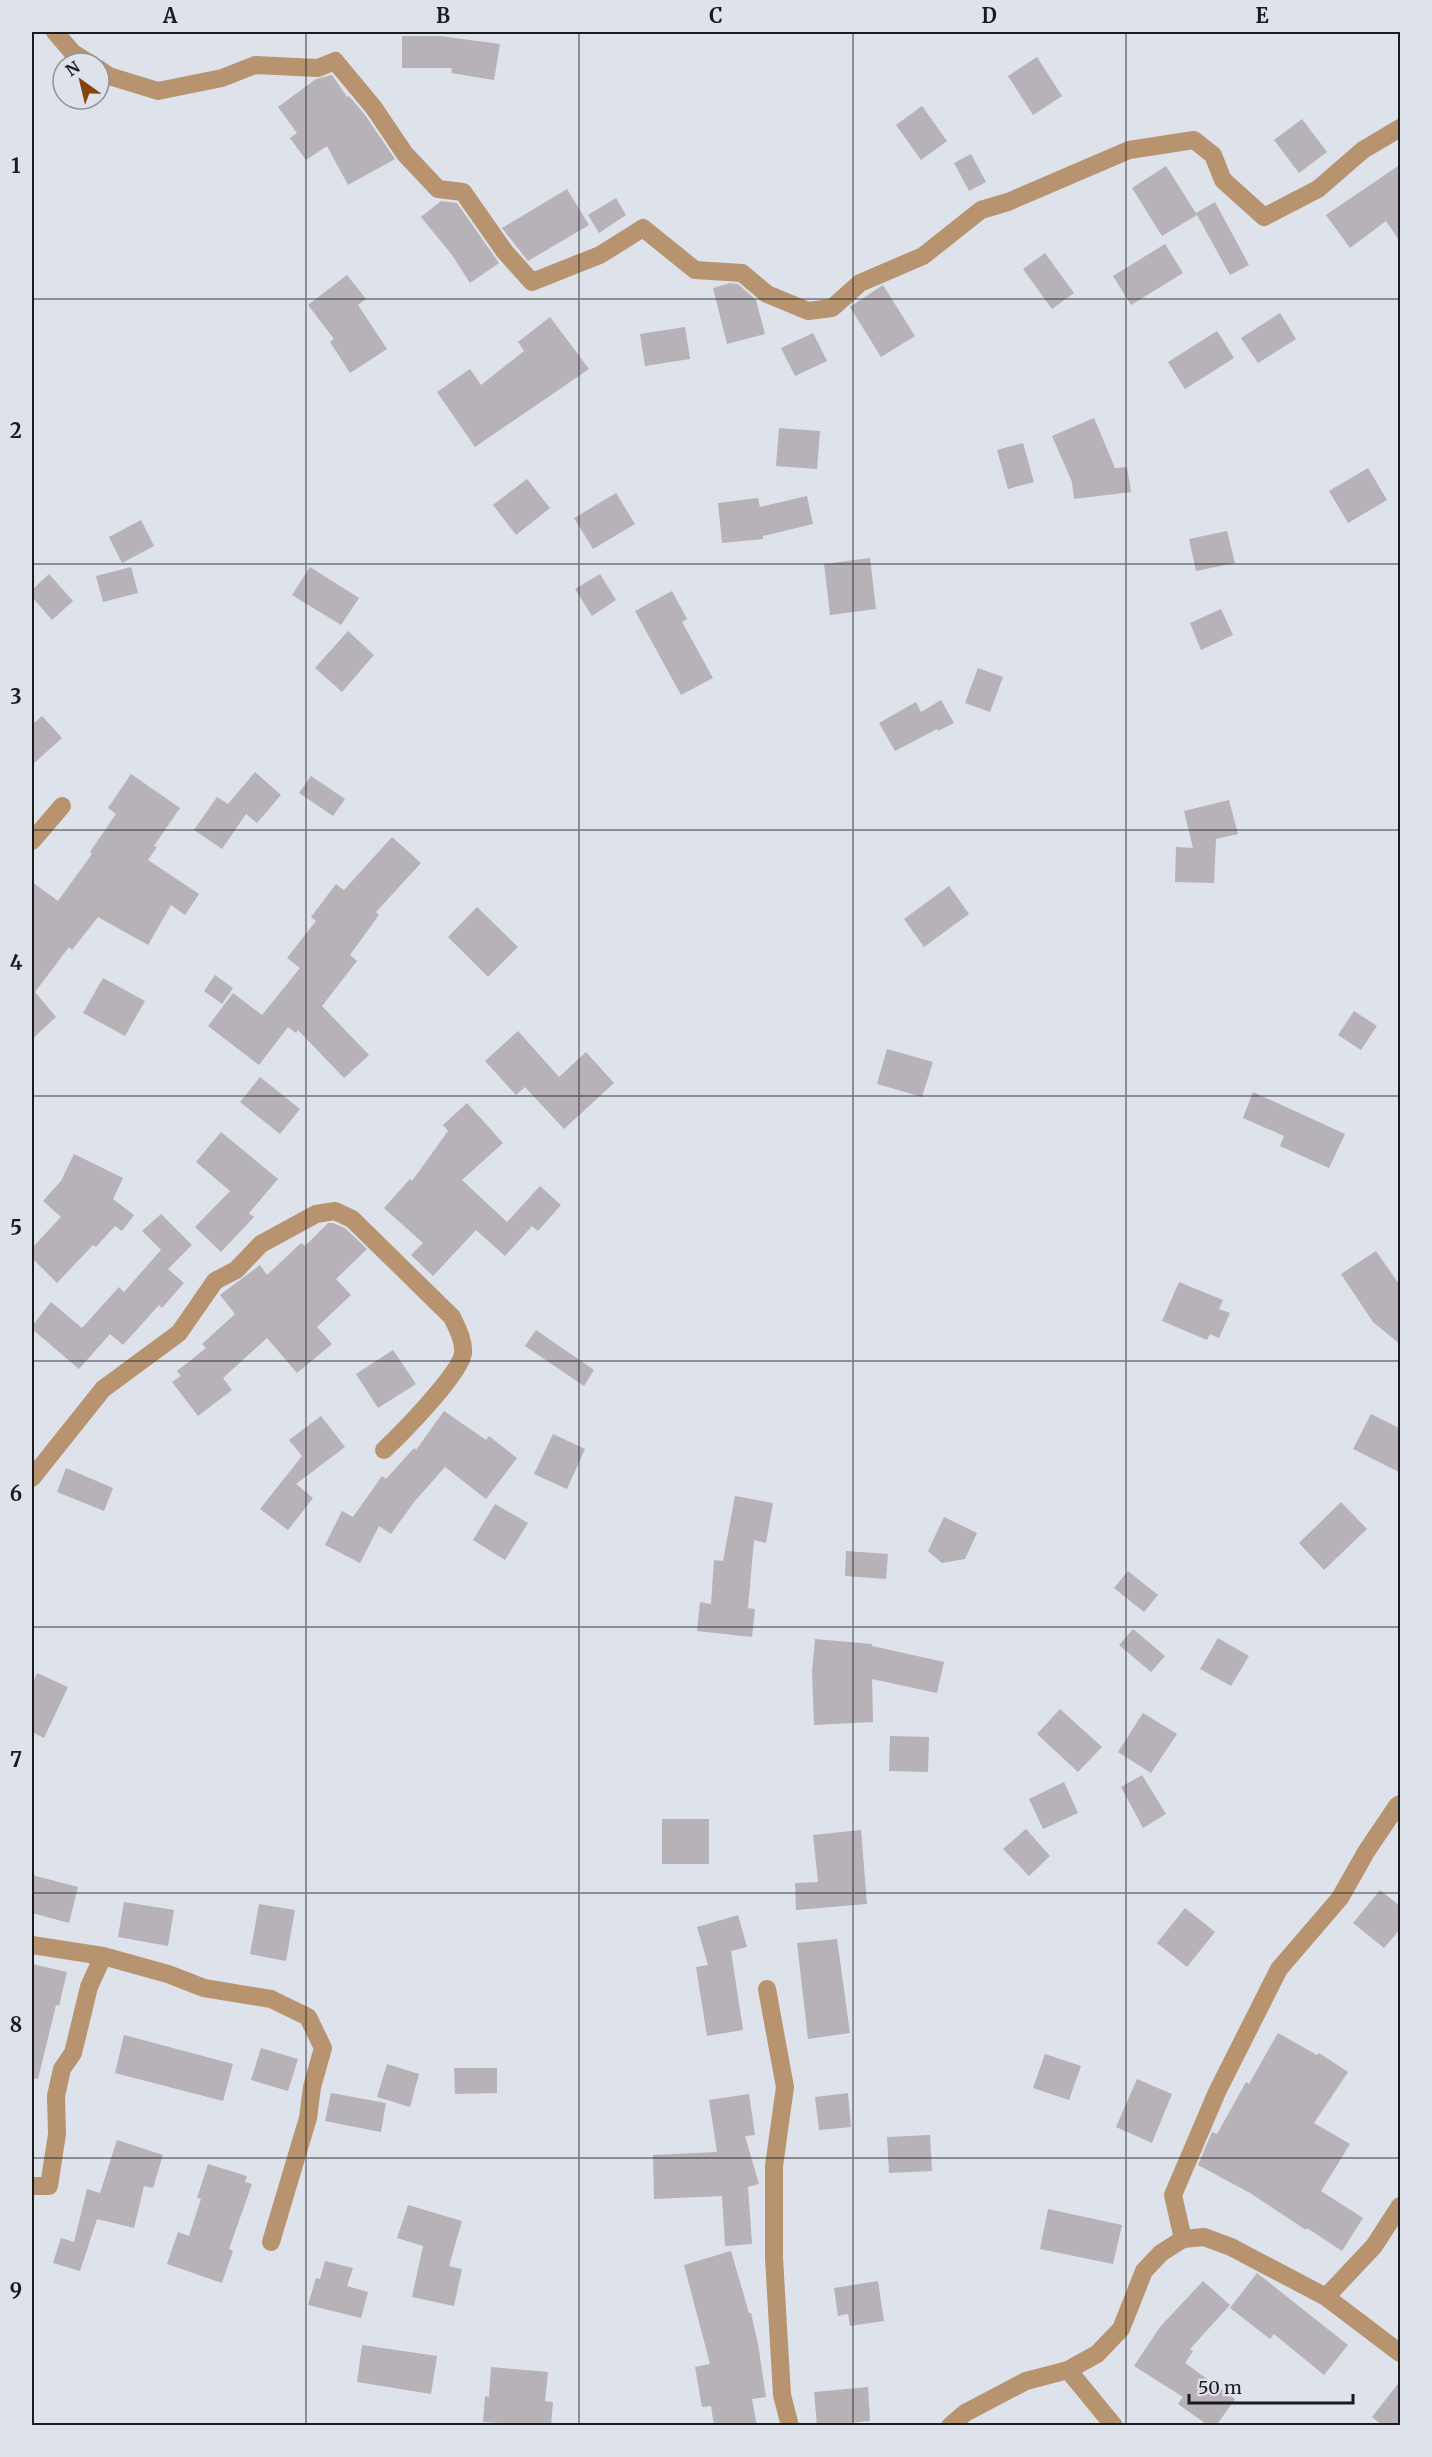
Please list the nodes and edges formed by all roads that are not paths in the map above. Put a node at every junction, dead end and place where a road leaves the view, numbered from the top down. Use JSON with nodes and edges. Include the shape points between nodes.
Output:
{"nodes":[{"id":1,"x":55,"y":32,"type":"edge"},
{"id":2,"x":72,"y":51,"type":"edge"},
{"id":3,"x":111,"y":77,"type":"edge"},
{"id":4,"x":1401,"y":128,"type":"edge"},
{"id":5,"x":62,"y":806,"type":"dead end"},
{"id":6,"x":32,"y":841,"type":"edge"},
{"id":7,"x":384,"y":1450,"type":"dead end"},
{"id":8,"x":32,"y":1478,"type":"edge"},
{"id":9,"x":1401,"y":1804,"type":"edge"},
{"id":10,"x":32,"y":1945,"type":"edge"},
{"id":11,"x":103,"y":1956,"type":"junction"},
{"id":12,"x":767,"y":1989,"type":"dead end"},
{"id":13,"x":32,"y":2186,"type":"edge"},
{"id":14,"x":1401,"y":2206,"type":"edge"},
{"id":15,"x":1183,"y":2239,"type":"junction"},
{"id":16,"x":271,"y":2242,"type":"dead end"},
{"id":17,"x":1326,"y":2296,"type":"junction"},
{"id":18,"x":1401,"y":2353,"type":"edge"},
{"id":19,"x":1068,"y":2370,"type":"junction"},
{"id":20,"x":790,"y":2426,"type":"edge"},
{"id":21,"x":950,"y":2426,"type":"edge"},
{"id":22,"x":1114,"y":2426,"type":"edge"}],
"edges":[{"from":1,"to":2,"type":"street"},
{"from":3,"to":4,"type":"street","via":[[158,91],[222,78],[255,65],[318,68],[335,61],[405,154],[438,189],[463,192],[505,252],[532,282],[600,255],[643,228],[695,270],[742,273],[767,294],[808,311],[832,308],[860,283],[923,256],[981,210],[1128,150],[1194,140],[1213,155],[1223,180],[1264,217],[1318,189],[1363,150]]},
{"from":5,"to":6,"type":"street"},
{"from":7,"to":8,"type":"street","via":[[449,1378],[463,1354],[460,1335],[452,1317],[352,1219],[335,1211],[316,1214],[261,1244],[236,1270],[215,1281],[179,1333],[103,1389]]},
{"from":9,"to":15,"type":"street","via":[[1366,1852],[1340,1898],[1280,1969],[1217,2092],[1173,2195]]},
{"from":10,"to":11,"type":"street"},
{"from":11,"to":13,"type":"street","via":[[89,1987],[73,2053],[62,2069],[49,2186]]},
{"from":11,"to":16,"type":"street","via":[[204,1988],[271,1999],[308,2017],[323,2048],[312,2087],[309,2118]]},
{"from":12,"to":20,"type":"street","via":[[785,2087],[774,2166],[774,2258],[783,2395]]},
{"from":14,"to":17,"type":"street","via":[[1374,2246]]},
{"from":15,"to":17,"type":"street","via":[[1204,2237],[1232,2247]]},
{"from":15,"to":19,"type":"street","via":[[1161,2253],[1144,2271],[1120,2329],[1097,2354]]},
{"from":17,"to":18,"type":"street"},
{"from":19,"to":21,"type":"street","via":[[1026,2381],[965,2413]]},
{"from":19,"to":22,"type":"street"}]}
